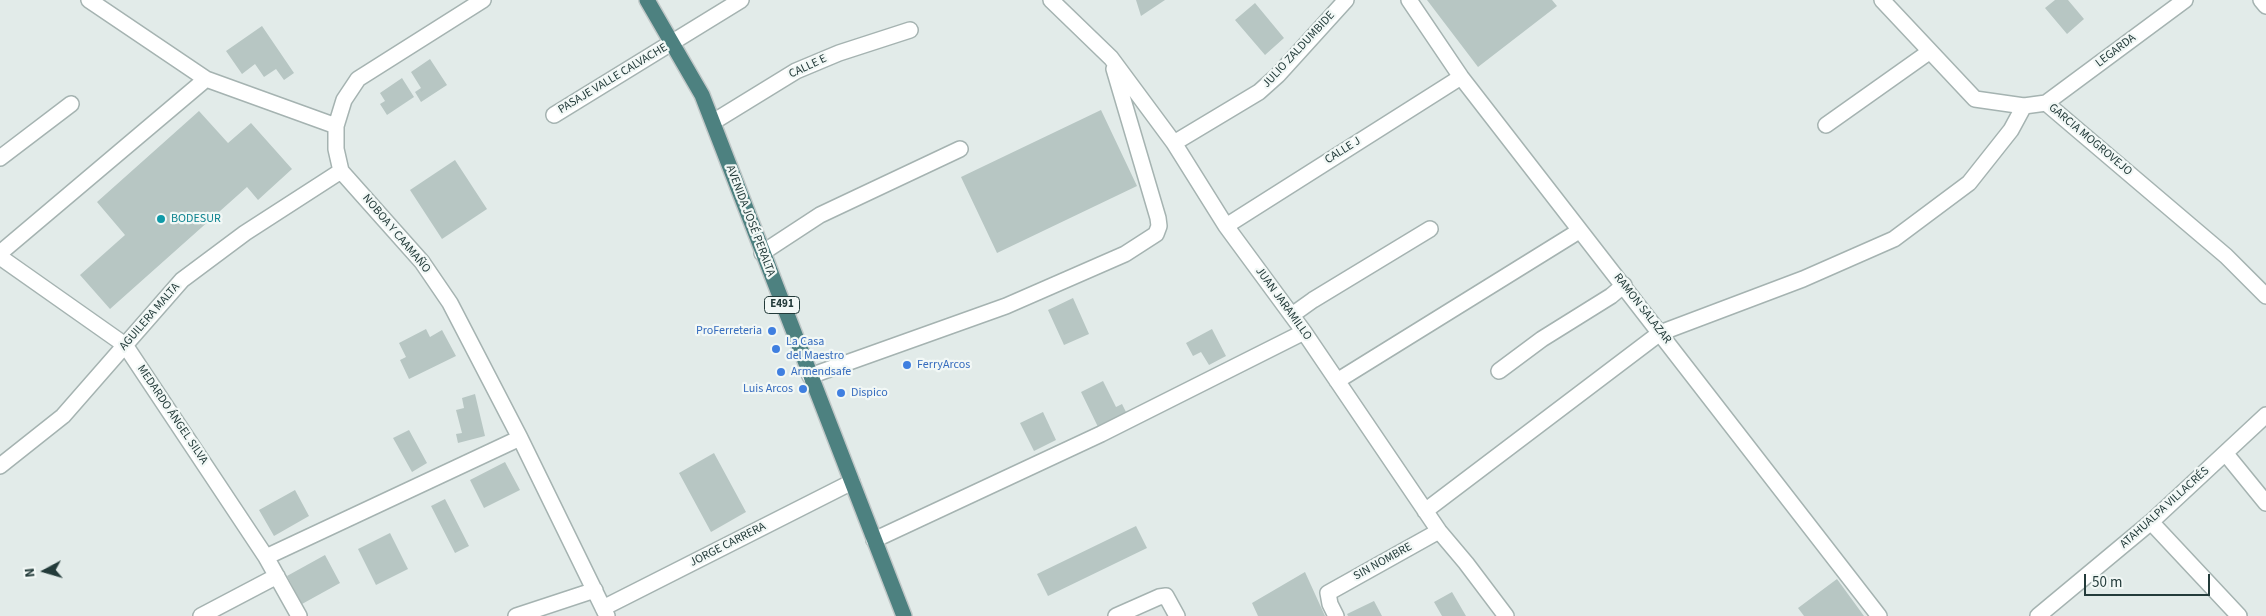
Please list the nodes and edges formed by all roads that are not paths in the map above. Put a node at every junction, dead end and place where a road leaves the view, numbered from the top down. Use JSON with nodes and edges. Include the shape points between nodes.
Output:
{"nodes":[{"id":1,"x":90,"y":0,"type":"edge"},
{"id":2,"x":483,"y":0,"type":"edge"},
{"id":3,"x":647,"y":0,"type":"edge"},
{"id":4,"x":741,"y":0,"type":"edge"},
{"id":5,"x":1051,"y":0,"type":"edge"},
{"id":6,"x":1346,"y":0,"type":"edge"},
{"id":7,"x":1409,"y":0,"type":"edge"},
{"id":8,"x":1882,"y":0,"type":"edge"},
{"id":9,"x":2260,"y":0,"type":"edge"},
{"id":10,"x":2174,"y":3,"type":"edge"},
{"id":11,"x":2266,"y":6,"type":"edge"},
{"id":12,"x":910,"y":30,"type":"dead end"},
{"id":13,"x":672,"y":43,"type":"junction"},
{"id":14,"x":1929,"y":52,"type":"junction"},
{"id":15,"x":1111,"y":58,"type":"junction"},
{"id":16,"x":1461,"y":77,"type":"junction"},
{"id":17,"x":206,"y":79,"type":"junction"},
{"id":18,"x":2046,"y":103,"type":"junction"},
{"id":19,"x":71,"y":104,"type":"dead end"},
{"id":20,"x":2024,"y":106,"type":"junction"},
{"id":21,"x":554,"y":115,"type":"dead end"},
{"id":22,"x":713,"y":122,"type":"junction"},
{"id":23,"x":1826,"y":125,"type":"dead end"},
{"id":24,"x":336,"y":126,"type":"junction"},
{"id":25,"x":1174,"y":143,"type":"junction"},
{"id":26,"x":960,"y":149,"type":"dead end"},
{"id":27,"x":0,"y":158,"type":"edge"},
{"id":28,"x":342,"y":171,"type":"junction"},
{"id":29,"x":1226,"y":226,"type":"junction"},
{"id":30,"x":1430,"y":229,"type":"dead end"},
{"id":31,"x":1579,"y":231,"type":"junction"},
{"id":32,"x":0,"y":253,"type":"edge"},
{"id":33,"x":762,"y":253,"type":"junction"},
{"id":34,"x":0,"y":257,"type":"edge"},
{"id":35,"x":1624,"y":285,"type":"junction"},
{"id":36,"x":2266,"y":296,"type":"edge"},
{"id":37,"x":1292,"y":315,"type":"junction"},
{"id":38,"x":1304,"y":332,"type":"junction"},
{"id":39,"x":1660,"y":333,"type":"junction"},
{"id":40,"x":125,"y":345,"type":"junction"},
{"id":41,"x":1499,"y":371,"type":"dead end"},
{"id":42,"x":810,"y":376,"type":"junction"},
{"id":43,"x":1338,"y":381,"type":"junction"},
{"id":44,"x":2266,"y":415,"type":"edge"},
{"id":45,"x":520,"y":438,"type":"junction"},
{"id":46,"x":2226,"y":454,"type":"junction"},
{"id":47,"x":0,"y":466,"type":"edge"},
{"id":48,"x":852,"y":482,"type":"junction"},
{"id":49,"x":2266,"y":503,"type":"edge"},
{"id":50,"x":1426,"y":511,"type":"junction"},
{"id":51,"x":2151,"y":522,"type":"junction"},
{"id":52,"x":1438,"y":531,"type":"junction"},
{"id":53,"x":874,"y":540,"type":"junction"},
{"id":54,"x":266,"y":557,"type":"junction"},
{"id":55,"x":278,"y":576,"type":"junction"},
{"id":56,"x":594,"y":590,"type":"junction"},
{"id":57,"x":605,"y":612,"type":"edge"},
{"id":58,"x":201,"y":616,"type":"edge"},
{"id":59,"x":299,"y":616,"type":"edge"},
{"id":60,"x":516,"y":616,"type":"edge"},
{"id":61,"x":904,"y":616,"type":"edge"},
{"id":62,"x":1116,"y":616,"type":"edge"},
{"id":63,"x":1177,"y":616,"type":"edge"},
{"id":64,"x":1336,"y":616,"type":"edge"},
{"id":65,"x":1506,"y":616,"type":"edge"},
{"id":66,"x":1879,"y":616,"type":"edge"},
{"id":67,"x":2038,"y":616,"type":"edge"},
{"id":68,"x":2239,"y":616,"type":"edge"}],
"edges":[{"from":1,"to":17,"type":"street"},
{"from":2,"to":24,"type":"street","via":[[358,78],[344,100]]},
{"from":3,"to":13,"type":"highway","name":"AVENIDA JOSÉ PERALTA","number":"E491"},
{"from":4,"to":13,"type":"street","name":"PASAJE VALLE CALVACHE"},
{"from":5,"to":15,"type":"street","name":"JUAN JARAMILLO"},
{"from":6,"to":25,"type":"street","name":"JULIO ZALDUMBIDE","via":[[1259,92]]},
{"from":7,"to":16,"type":"street","name":"RAMON SALAZAR"},
{"from":8,"to":14,"type":"street","name":"GARCIA MOGROVEJO"},
{"from":9,"to":11,"type":"street"},
{"from":10,"to":18,"type":"street","name":"LEGARDA"},
{"from":12,"to":22,"type":"street","name":"CALLE E","via":[[796,71]]},
{"from":13,"to":21,"type":"street","name":"PASAJE VALLE CALVACHE"},
{"from":13,"to":22,"type":"highway","name":"AVENIDA JOSÉ PERALTA","number":"E491","via":[[702,95]]},
{"from":14,"to":20,"type":"street","name":"GARCIA MOGROVEJO","via":[[1975,99]]},
{"from":14,"to":23,"type":"street"},
{"from":15,"to":25,"type":"street","name":"JUAN JARAMILLO"},
{"from":15,"to":42,"type":"street","via":[[1158,218],[1156,234],[1125,254],[1006,306]]},
{"from":16,"to":29,"type":"street","name":"CALLE J"},
{"from":16,"to":31,"type":"street","name":"RAMON SALAZAR"},
{"from":17,"to":24,"type":"street"},
{"from":17,"to":32,"type":"street"},
{"from":18,"to":20,"type":"street","name":"GARCIA MOGROVEJO"},
{"from":18,"to":36,"type":"street","name":"GARCIA MOGROVEJO","via":[[2226,256]]},
{"from":19,"to":27,"type":"street"},
{"from":20,"to":39,"type":"street","via":[[2011,130],[1969,183],[1894,239],[1803,279]]},
{"from":22,"to":33,"type":"highway","name":"AVENIDA JOSÉ PERALTA","number":"E491"},
{"from":24,"to":28,"type":"street","name":"NOBOA Y CAAMAÑO","via":[[336,149]]},
{"from":25,"to":29,"type":"street","name":"JUAN JARAMILLO"},
{"from":26,"to":33,"type":"street","via":[[820,215]]},
{"from":28,"to":40,"type":"street","name":"AGUILERA MALTA","via":[[245,233],[182,280]]},
{"from":28,"to":45,"type":"street","name":"NOBOA Y CAAMAÑO","via":[[422,262],[450,303]]},
{"from":29,"to":37,"type":"street","name":"JUAN JARAMILLO"},
{"from":30,"to":37,"type":"street"},
{"from":31,"to":35,"type":"street","name":"RAMON SALAZAR"},
{"from":31,"to":43,"type":"street"},
{"from":33,"to":42,"type":"highway","name":"AVENIDA JOSÉ PERALTA","number":"E491"},
{"from":34,"to":40,"type":"street","name":"MEDARDO ÁNGEL SILVA"},
{"from":35,"to":39,"type":"street","name":"RAMON SALAZAR"},
{"from":35,"to":41,"type":"street"},
{"from":37,"to":38,"type":"street","name":"JUAN JARAMILLO"},
{"from":38,"to":43,"type":"street","name":"JUAN JARAMILLO"},
{"from":38,"to":53,"type":"street","via":[[1101,434]]},
{"from":39,"to":50,"type":"street"},
{"from":39,"to":66,"type":"street","name":"RAMON SALAZAR"},
{"from":40,"to":47,"type":"street","name":"AGUILERA MALTA","via":[[63,416]]},
{"from":40,"to":54,"type":"street","name":"MEDARDO ÁNGEL SILVA"},
{"from":42,"to":48,"type":"highway","name":"AVENIDA JOSÉ PERALTA","number":"E491"},
{"from":43,"to":50,"type":"street","name":"JUAN JARAMILLO"},
{"from":44,"to":46,"type":"street","name":"ATAHUALPA VILLACRÉS"},
{"from":45,"to":54,"type":"street"},
{"from":45,"to":56,"type":"street","name":"NOBOA Y CAAMAÑO"},
{"from":46,"to":49,"type":"street"},
{"from":46,"to":51,"type":"street","name":"ATAHUALPA VILLACRÉS"},
{"from":48,"to":53,"type":"highway","name":"AVENIDA JOSÉ PERALTA","number":"E491"},
{"from":48,"to":57,"type":"street","name":"JORGE CARRERA"},
{"from":50,"to":52,"type":"street","name":"JUAN JARAMILLO"},
{"from":51,"to":67,"type":"street","name":"ATAHUALPA VILLACRÉS"},
{"from":51,"to":68,"type":"street"},
{"from":52,"to":64,"type":"street","name":"SIN NOMBRE","via":[[1328,593]]},
{"from":52,"to":65,"type":"street","name":"JUAN JARAMILLO"},
{"from":53,"to":61,"type":"highway","name":"AVENIDA JOSÉ PERALTA","number":"E491"},
{"from":54,"to":55,"type":"street","name":"MEDARDO ÁNGEL SILVA"},
{"from":55,"to":58,"type":"street"},
{"from":55,"to":59,"type":"street","name":"MEDARDO ÁNGEL SILVA"},
{"from":56,"to":57,"type":"street","name":"NOBOA Y CAAMAÑO"},
{"from":56,"to":60,"type":"street"},
{"from":62,"to":63,"type":"street","via":[[1159,596],[1166,596]]}]}
